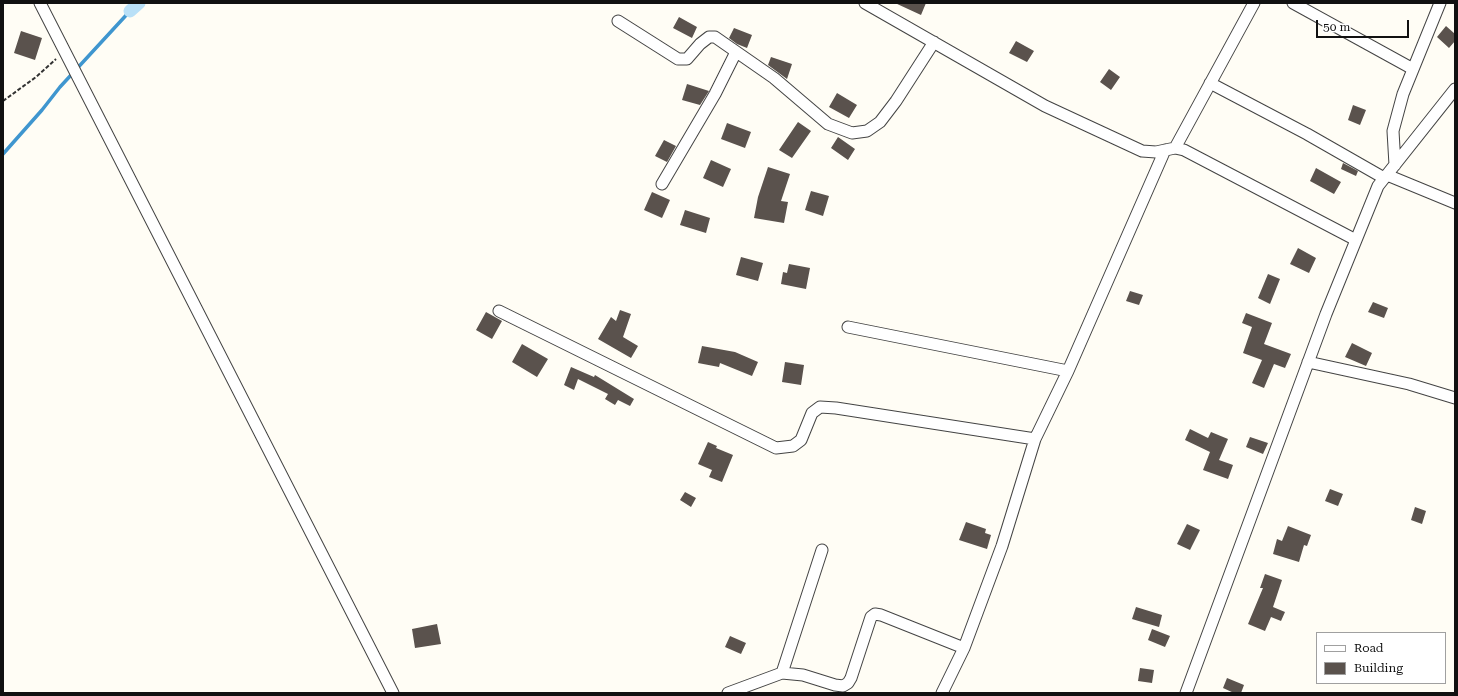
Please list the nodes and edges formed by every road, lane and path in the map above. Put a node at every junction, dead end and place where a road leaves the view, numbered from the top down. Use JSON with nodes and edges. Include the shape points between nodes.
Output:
{"nodes":[{"id":1,"x":40,"y":3,"type":"edge"},
{"id":2,"x":865,"y":3,"type":"edge"},
{"id":3,"x":1254,"y":3,"type":"edge"},
{"id":4,"x":1293,"y":3,"type":"edge"},
{"id":5,"x":1440,"y":3,"type":"edge"},
{"id":6,"x":618,"y":21,"type":"dead end"},
{"id":7,"x":934,"y":42,"type":"junction"},
{"id":8,"x":65,"y":52,"type":"junction"},
{"id":9,"x":736,"y":52,"type":"junction"},
{"id":10,"x":1413,"y":69,"type":"junction"},
{"id":11,"x":1210,"y":84,"type":"junction"},
{"id":12,"x":1455,"y":89,"type":"edge"},
{"id":13,"x":3,"y":101,"type":"edge"},
{"id":14,"x":1170,"y":149,"type":"junction"},
{"id":15,"x":1395,"y":165,"type":"junction"},
{"id":16,"x":1386,"y":176,"type":"junction"},
{"id":17,"x":662,"y":184,"type":"dead end"},
{"id":18,"x":1455,"y":203,"type":"edge"},
{"id":19,"x":1356,"y":240,"type":"junction"},
{"id":20,"x":498,"y":311,"type":"dead end"},
{"id":21,"x":848,"y":327,"type":"dead end"},
{"id":22,"x":1308,"y":362,"type":"junction"},
{"id":23,"x":1068,"y":371,"type":"junction"},
{"id":24,"x":1455,"y":398,"type":"edge"},
{"id":25,"x":1035,"y":439,"type":"junction"},
{"id":26,"x":822,"y":550,"type":"dead end"},
{"id":27,"x":964,"y":648,"type":"junction"},
{"id":28,"x":782,"y":673,"type":"junction"},
{"id":29,"x":393,"y":693,"type":"edge"},
{"id":30,"x":728,"y":693,"type":"edge"},
{"id":31,"x":942,"y":693,"type":"edge"},
{"id":32,"x":1186,"y":693,"type":"edge"}],
"edges":[{"from":1,"to":8,"type":"street"},
{"from":2,"to":7,"type":"street"},
{"from":3,"to":11,"type":"street"},
{"from":4,"to":10,"type":"street"},
{"from":5,"to":10,"type":"street"},
{"from":6,"to":9,"type":"street","via":[[678,59],[687,59],[700,44],[716,37]]},
{"from":7,"to":9,"type":"street","via":[[880,122],[867,131],[852,133],[828,124],[774,78]]},
{"from":7,"to":14,"type":"street","via":[[1045,106],[1142,151]]},
{"from":8,"to":13,"type":"path"},
{"from":8,"to":29,"type":"street"},
{"from":9,"to":17,"type":"street","via":[[715,94]]},
{"from":10,"to":15,"type":"street","via":[[1393,131]]},
{"from":11,"to":14,"type":"street"},
{"from":11,"to":16,"type":"street"},
{"from":12,"to":15,"type":"street"},
{"from":14,"to":19,"type":"street","via":[[1184,150]]},
{"from":14,"to":23,"type":"street"},
{"from":15,"to":16,"type":"street"},
{"from":16,"to":18,"type":"street"},
{"from":16,"to":19,"type":"street","via":[[1378,186]]},
{"from":19,"to":22,"type":"street"},
{"from":20,"to":25,"type":"street","via":[[776,448],[793,446],[801,440],[812,413],[820,407]]},
{"from":21,"to":23,"type":"street"},
{"from":22,"to":24,"type":"street","via":[[1409,384]]},
{"from":22,"to":32,"type":"street"},
{"from":23,"to":25,"type":"street"},
{"from":25,"to":27,"type":"street","via":[[1002,546]]},
{"from":26,"to":28,"type":"street"},
{"from":27,"to":28,"type":"street","via":[[875,614],[871,617],[848,683],[844,686],[802,675]]},
{"from":27,"to":31,"type":"street"},
{"from":28,"to":30,"type":"street"}]}
